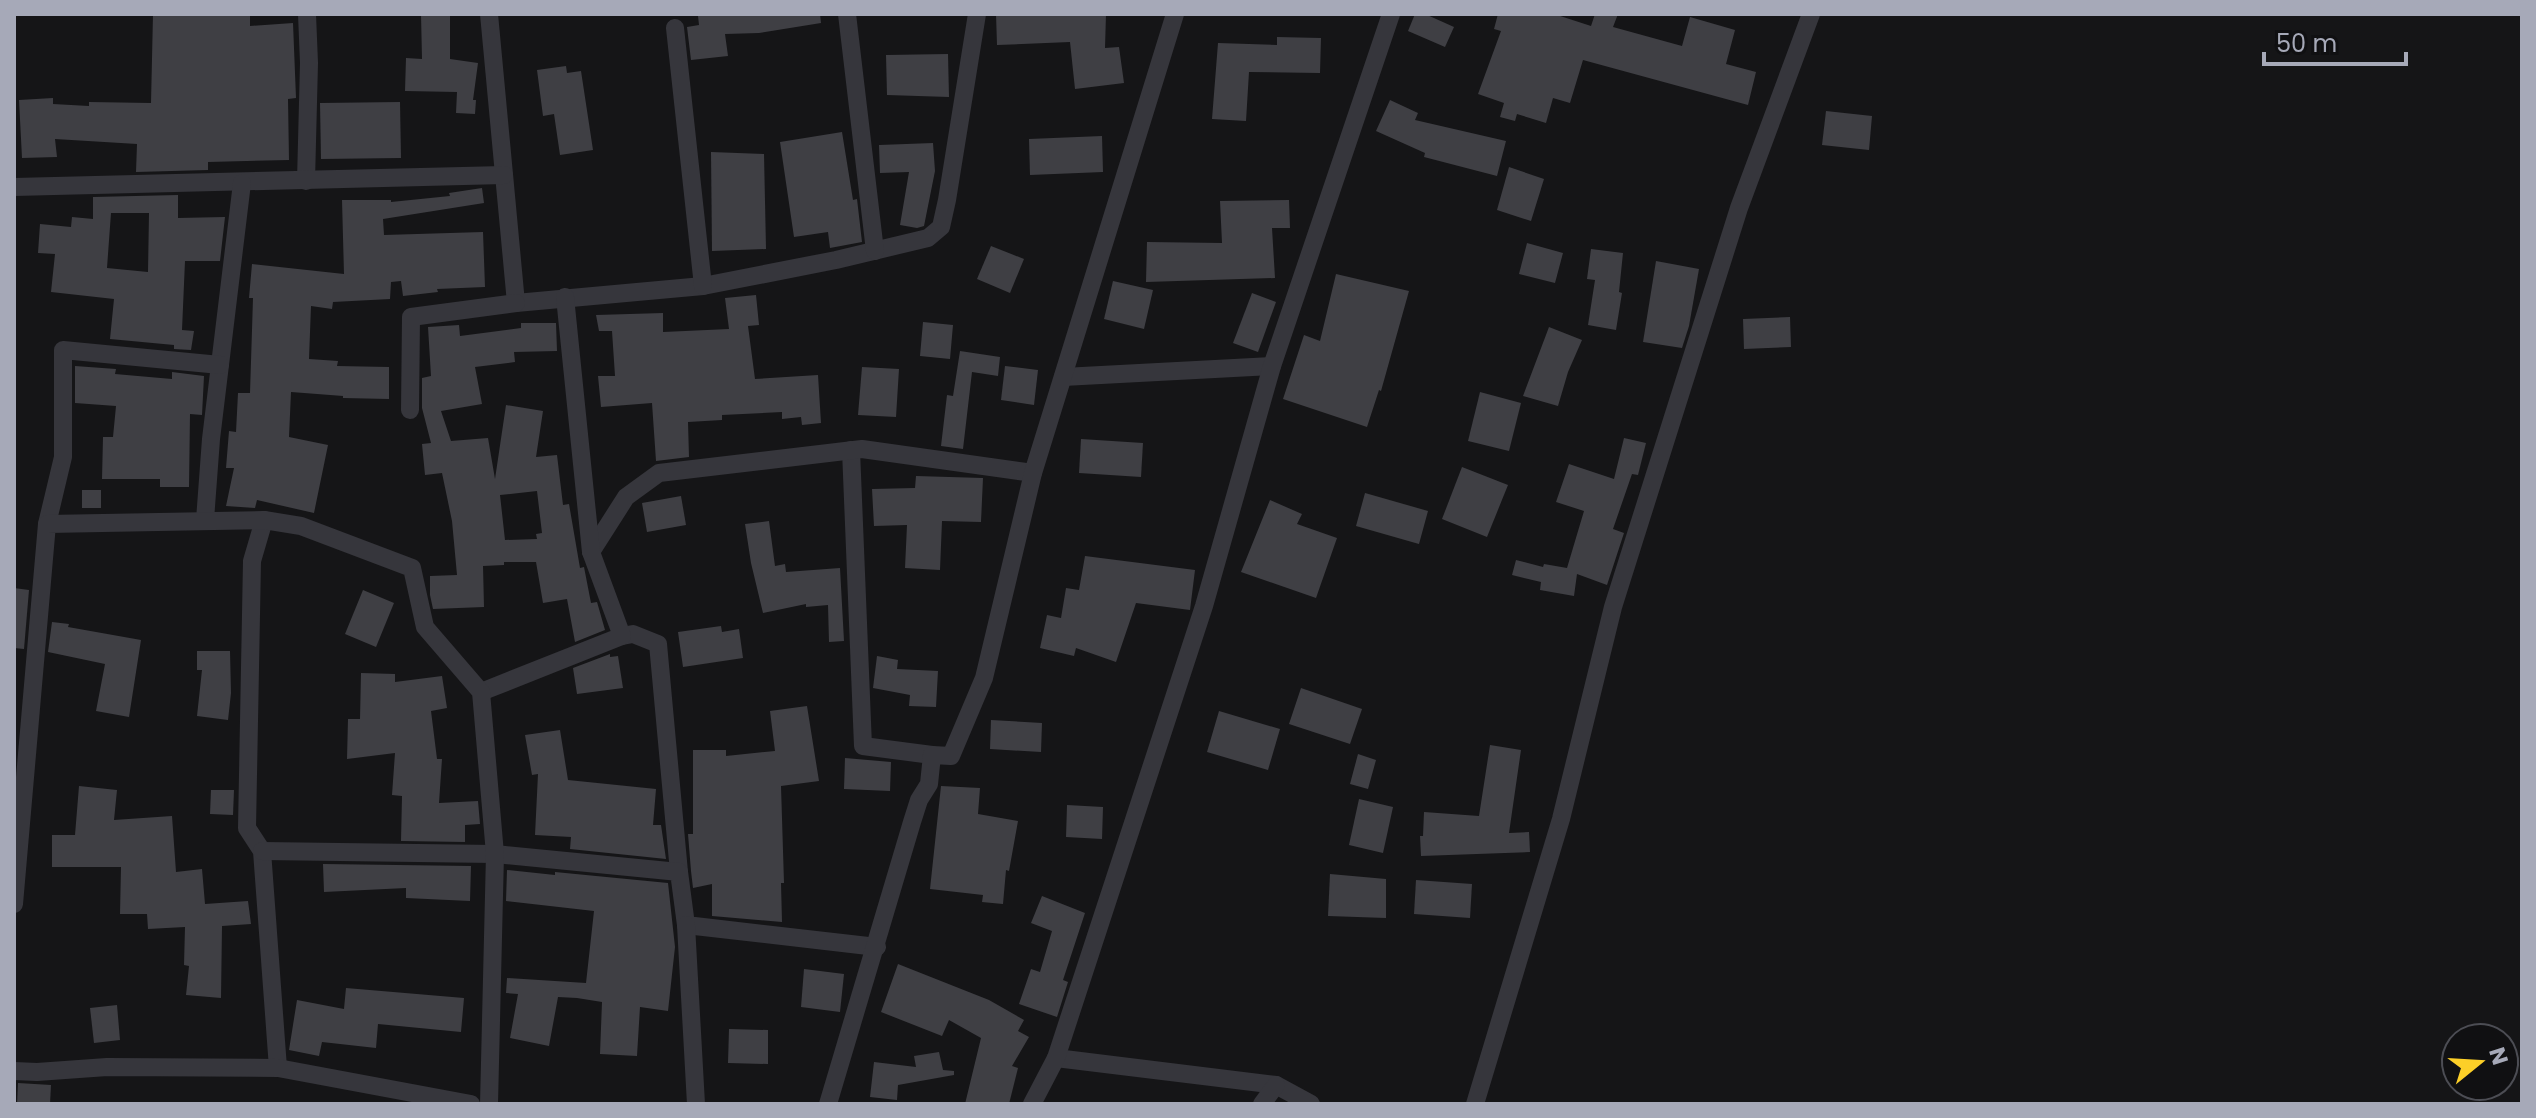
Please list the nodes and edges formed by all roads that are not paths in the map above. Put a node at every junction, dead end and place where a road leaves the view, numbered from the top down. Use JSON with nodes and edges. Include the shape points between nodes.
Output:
{"nodes":[{"id":1,"x":307,"y":14,"type":"edge"},
{"id":2,"x":489,"y":14,"type":"edge"},
{"id":3,"x":847,"y":14,"type":"edge"},
{"id":4,"x":977,"y":14,"type":"edge"},
{"id":5,"x":1175,"y":14,"type":"edge"},
{"id":6,"x":1391,"y":14,"type":"edge"},
{"id":7,"x":1811,"y":14,"type":"edge"},
{"id":8,"x":675,"y":28,"type":"dead end"},
{"id":9,"x":504,"y":175,"type":"junction"},
{"id":10,"x":306,"y":181,"type":"junction"},
{"id":11,"x":242,"y":183,"type":"junction"},
{"id":12,"x":14,"y":187,"type":"edge"},
{"id":13,"x":875,"y":251,"type":"junction"},
{"id":14,"x":703,"y":286,"type":"junction"},
{"id":15,"x":565,"y":297,"type":"junction"},
{"id":16,"x":516,"y":303,"type":"junction"},
{"id":17,"x":220,"y":365,"type":"junction"},
{"id":18,"x":1272,"y":366,"type":"junction"},
{"id":19,"x":1063,"y":377,"type":"junction"},
{"id":20,"x":410,"y":410,"type":"dead end"},
{"id":21,"x":851,"y":450,"type":"junction"},
{"id":22,"x":1033,"y":473,"type":"junction"},
{"id":23,"x":205,"y":520,"type":"junction"},
{"id":24,"x":264,"y":520,"type":"junction"},
{"id":25,"x":47,"y":524,"type":"junction"},
{"id":26,"x":591,"y":552,"type":"junction"},
{"id":27,"x":622,"y":636,"type":"junction"},
{"id":28,"x":481,"y":692,"type":"junction"},
{"id":29,"x":932,"y":755,"type":"junction"},
{"id":30,"x":16,"y":851,"type":"edge"},
{"id":31,"x":262,"y":851,"type":"junction"},
{"id":32,"x":495,"y":854,"type":"junction"},
{"id":33,"x":679,"y":872,"type":"junction"},
{"id":34,"x":14,"y":904,"type":"edge"},
{"id":35,"x":686,"y":925,"type":"junction"},
{"id":36,"x":877,"y":947,"type":"junction"},
{"id":37,"x":1056,"y":1058,"type":"junction"},
{"id":38,"x":278,"y":1068,"type":"junction"},
{"id":39,"x":14,"y":1071,"type":"edge"},
{"id":40,"x":1276,"y":1085,"type":"junction"},
{"id":41,"x":471,"y":1104,"type":"edge"},
{"id":42,"x":489,"y":1104,"type":"edge"},
{"id":43,"x":696,"y":1104,"type":"edge"},
{"id":44,"x":828,"y":1104,"type":"edge"},
{"id":45,"x":1032,"y":1104,"type":"edge"},
{"id":46,"x":1262,"y":1104,"type":"edge"},
{"id":47,"x":1311,"y":1104,"type":"edge"},
{"id":48,"x":1475,"y":1104,"type":"edge"}],
"edges":[{"from":1,"to":10,"type":"street"},
{"from":2,"to":9,"type":"street"},
{"from":3,"to":13,"type":"street"},
{"from":4,"to":13,"type":"street","via":[[941,227],[928,238]]},
{"from":5,"to":19,"type":"street"},
{"from":6,"to":18,"type":"street"},
{"from":7,"to":48,"type":"street","via":[[1739,208],[1613,607],[1561,819]]},
{"from":8,"to":14,"type":"street"},
{"from":9,"to":10,"type":"street"},
{"from":9,"to":16,"type":"street"},
{"from":10,"to":11,"type":"street"},
{"from":11,"to":12,"type":"street"},
{"from":11,"to":17,"type":"street"},
{"from":13,"to":14,"type":"street"},
{"from":14,"to":15,"type":"street"},
{"from":15,"to":16,"type":"street"},
{"from":15,"to":26,"type":"street"},
{"from":16,"to":20,"type":"street","via":[[411,317]]},
{"from":17,"to":23,"type":"street"},
{"from":17,"to":25,"type":"street","via":[[63,350],[63,457]]},
{"from":18,"to":19,"type":"street"},
{"from":18,"to":37,"type":"street","via":[[1204,606]]},
{"from":19,"to":22,"type":"street"},
{"from":21,"to":22,"type":"street"},
{"from":21,"to":26,"type":"street","via":[[659,473],[626,497]]},
{"from":21,"to":29,"type":"street","via":[[863,746]]},
{"from":22,"to":29,"type":"street","via":[[984,678],[951,756]]},
{"from":23,"to":24,"type":"street"},
{"from":23,"to":25,"type":"street"},
{"from":24,"to":28,"type":"street","via":[[301,526],[412,568],[425,627]]},
{"from":24,"to":31,"type":"street","via":[[252,561],[246,766],[247,828]]},
{"from":25,"to":30,"type":"street"},
{"from":26,"to":27,"type":"street"},
{"from":27,"to":28,"type":"street"},
{"from":27,"to":33,"type":"street","via":[[633,634],[658,644]]},
{"from":28,"to":32,"type":"street"},
{"from":29,"to":36,"type":"street","via":[[929,784],[919,800]]},
{"from":30,"to":34,"type":"street"},
{"from":31,"to":32,"type":"street"},
{"from":31,"to":38,"type":"street"},
{"from":32,"to":33,"type":"street"},
{"from":32,"to":42,"type":"street"},
{"from":33,"to":35,"type":"street"},
{"from":35,"to":36,"type":"street"},
{"from":35,"to":43,"type":"street"},
{"from":36,"to":44,"type":"street"},
{"from":37,"to":40,"type":"street"},
{"from":37,"to":45,"type":"street"},
{"from":38,"to":39,"type":"street"},
{"from":38,"to":41,"type":"street"},
{"from":40,"to":46,"type":"street"},
{"from":40,"to":47,"type":"street"}]}
